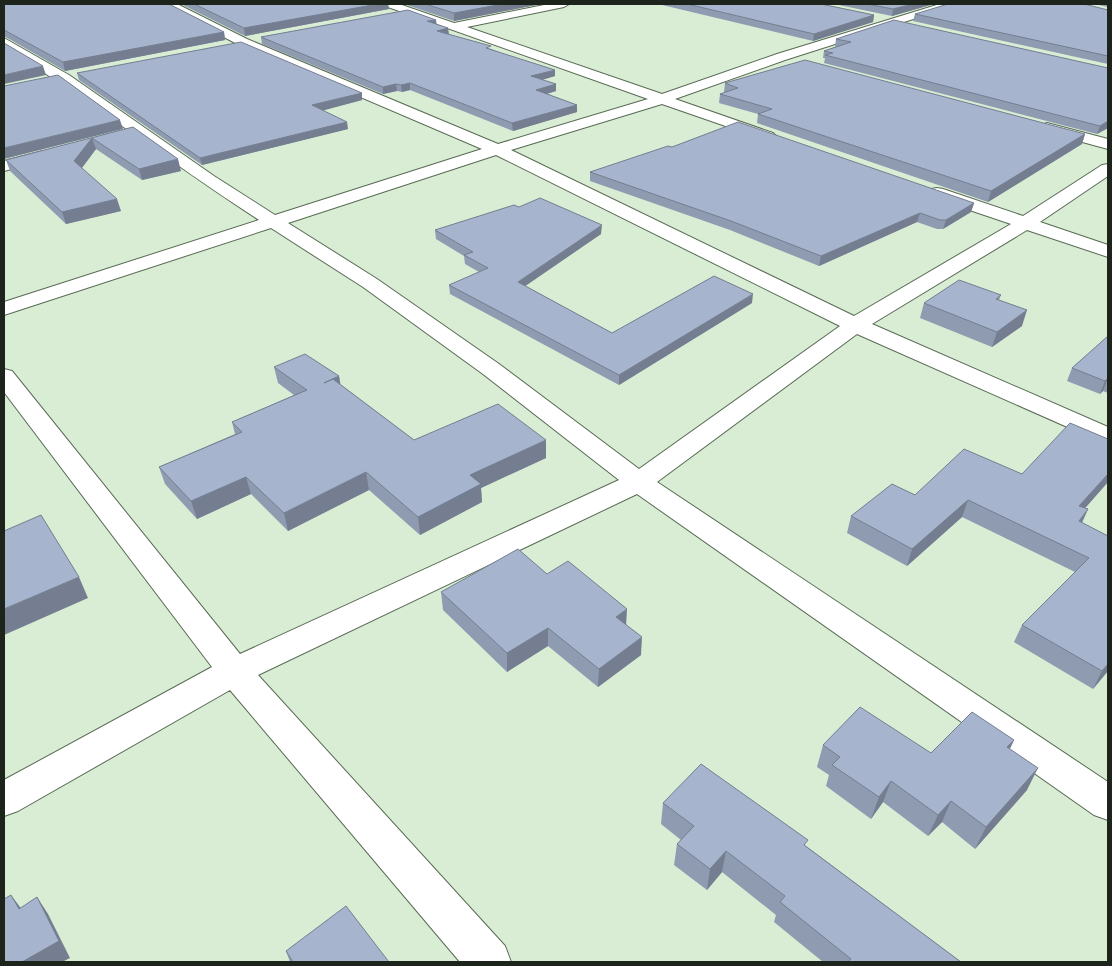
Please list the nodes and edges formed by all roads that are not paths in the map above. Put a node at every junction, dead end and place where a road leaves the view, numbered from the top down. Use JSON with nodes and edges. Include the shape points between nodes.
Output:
{"nodes":[{"id":1,"x":169,"y":4,"type":"edge"},
{"id":2,"x":389,"y":4,"type":"edge"},
{"id":3,"x":564,"y":4,"type":"edge"},
{"id":4,"x":950,"y":4,"type":"edge"},
{"id":5,"x":409,"y":11,"type":"junction"},
{"id":6,"x":380,"y":16,"type":"edge"},
{"id":7,"x":866,"y":16,"type":"edge"},
{"id":8,"x":893,"y":22,"type":"junction"},
{"id":9,"x":454,"y":26,"type":"junction"},
{"id":10,"x":912,"y":26,"type":"edge"},
{"id":11,"x":262,"y":38,"type":"edge"},
{"id":12,"x":243,"y":42,"type":"junction"},
{"id":13,"x":224,"y":45,"type":"edge"},
{"id":14,"x":7,"y":47,"type":"edge"},
{"id":15,"x":781,"y":57,"type":"junction"},
{"id":16,"x":810,"y":65,"type":"edge"},
{"id":17,"x":662,"y":99,"type":"junction"},
{"id":18,"x":1031,"y":124,"type":"edge"},
{"id":19,"x":782,"y":140,"type":"edge"},
{"id":20,"x":1108,"y":144,"type":"edge"},
{"id":21,"x":497,"y":149,"type":"junction"},
{"id":22,"x":56,"y":153,"type":"edge"},
{"id":23,"x":4,"y":166,"type":"edge"},
{"id":24,"x":1108,"y":170,"type":"edge"},
{"id":25,"x":919,"y":187,"type":"edge"},
{"id":26,"x":272,"y":220,"type":"junction"},
{"id":27,"x":1027,"y":222,"type":"junction"},
{"id":28,"x":1108,"y":251,"type":"edge"},
{"id":29,"x":4,"y":308,"type":"edge"},
{"id":30,"x":855,"y":325,"type":"junction"},
{"id":31,"x":4,"y":376,"type":"edge"},
{"id":32,"x":1108,"y":436,"type":"edge"},
{"id":33,"x":639,"y":482,"type":"junction"},
{"id":34,"x":234,"y":671,"type":"junction"},
{"id":35,"x":4,"y":799,"type":"edge"},
{"id":36,"x":1108,"y":803,"type":"edge"},
{"id":37,"x":490,"y":962,"type":"edge"}],
"edges":[{"from":1,"to":12,"type":"street"},
{"from":2,"to":5,"type":"street"},
{"from":3,"to":9,"type":"street"},
{"from":4,"to":8,"type":"street"},
{"from":5,"to":6,"type":"street"},
{"from":5,"to":9,"type":"street"},
{"from":7,"to":8,"type":"street"},
{"from":8,"to":10,"type":"street"},
{"from":8,"to":15,"type":"street"},
{"from":9,"to":17,"type":"street"},
{"from":11,"to":12,"type":"street"},
{"from":12,"to":13,"type":"street"},
{"from":12,"to":21,"type":"street"},
{"from":14,"to":26,"type":"street","via":[[65,78],[130,134]]},
{"from":15,"to":16,"type":"street"},
{"from":15,"to":17,"type":"street"},
{"from":17,"to":19,"type":"street"},
{"from":17,"to":21,"type":"street"},
{"from":18,"to":20,"type":"street"},
{"from":21,"to":26,"type":"street"},
{"from":21,"to":30,"type":"street"},
{"from":22,"to":23,"type":"street"},
{"from":24,"to":27,"type":"street"},
{"from":25,"to":27,"type":"street"},
{"from":26,"to":29,"type":"street"},
{"from":26,"to":33,"type":"street","via":[[370,283],[483,363]]},
{"from":27,"to":28,"type":"street"},
{"from":27,"to":30,"type":"street"},
{"from":30,"to":32,"type":"street"},
{"from":30,"to":33,"type":"street"},
{"from":31,"to":34,"type":"street"},
{"from":33,"to":34,"type":"street"},
{"from":33,"to":36,"type":"street"},
{"from":34,"to":35,"type":"street"},
{"from":34,"to":37,"type":"street"}]}
